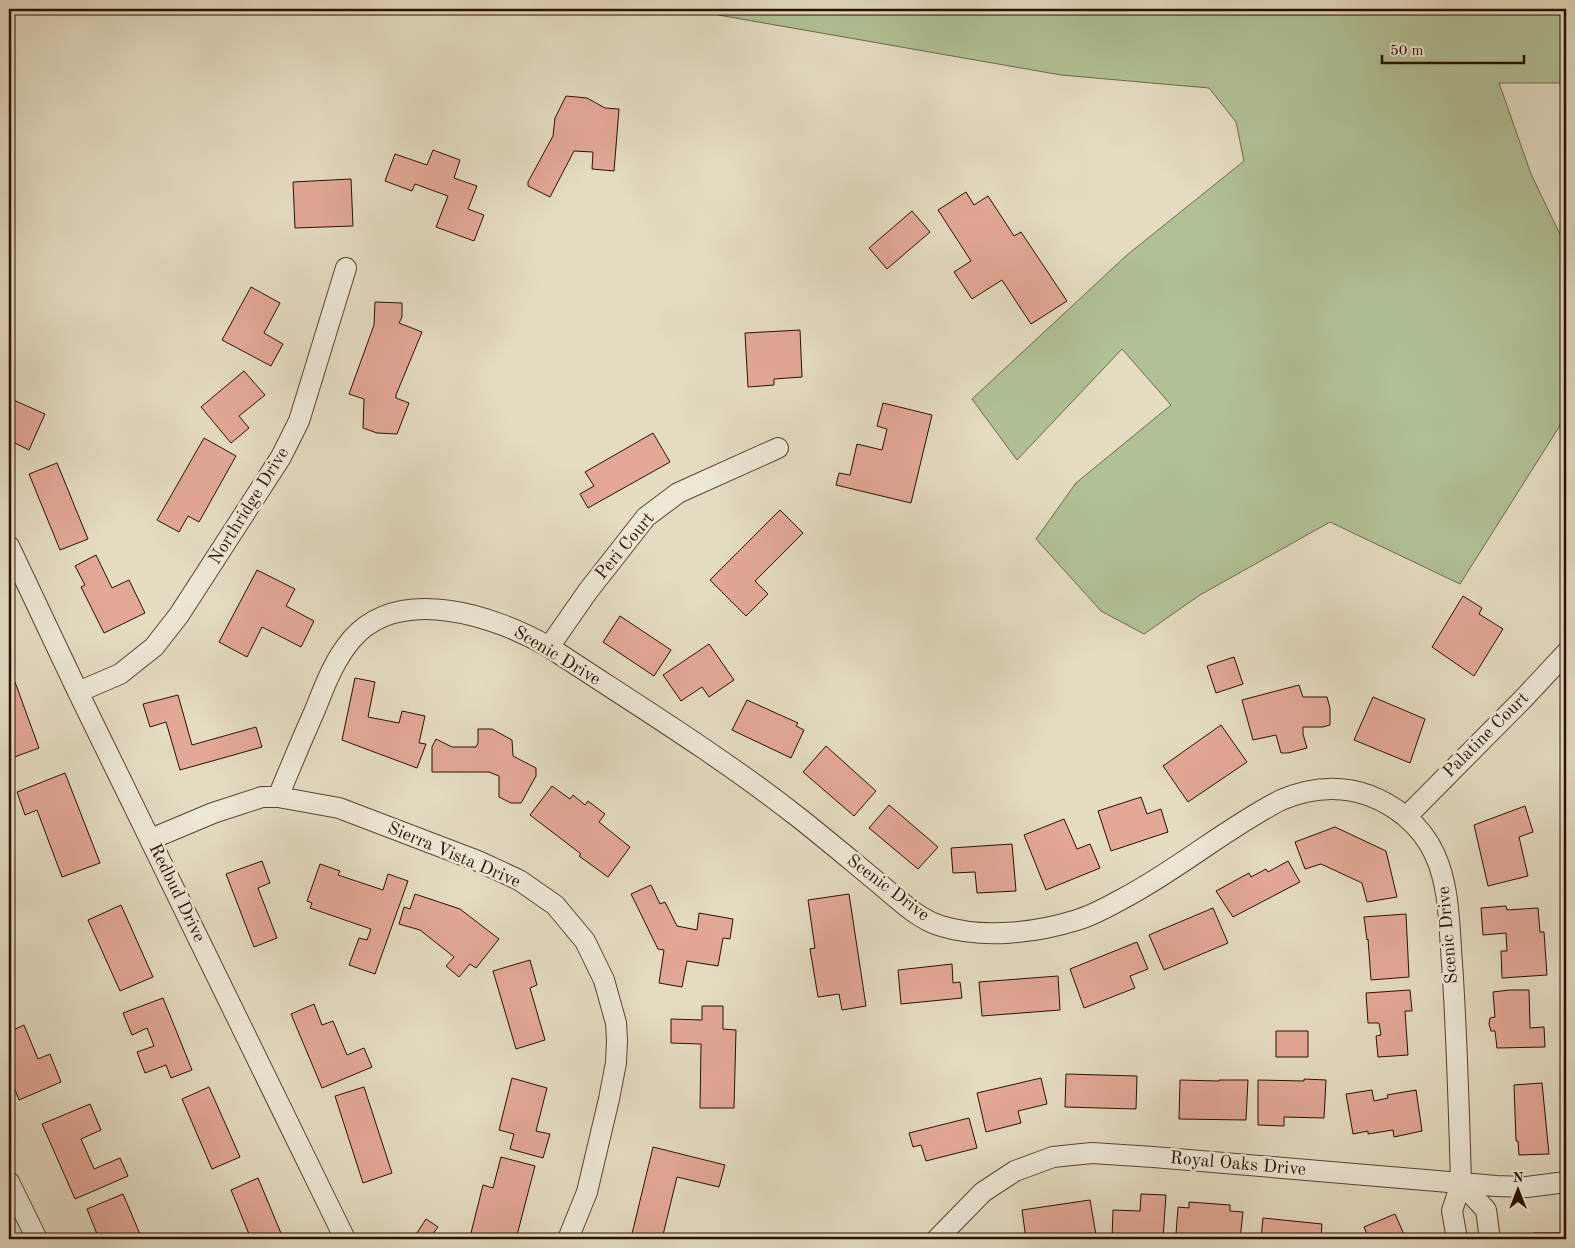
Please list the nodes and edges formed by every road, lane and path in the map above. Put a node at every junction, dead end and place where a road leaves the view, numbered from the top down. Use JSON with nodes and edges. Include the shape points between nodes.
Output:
{"nodes":[{"id":1,"x":346,"y":268,"type":"dead end"},
{"id":2,"x":778,"y":448,"type":"dead end"},
{"id":3,"x":9,"y":546,"type":"edge"},
{"id":4,"x":549,"y":647,"type":"junction"},
{"id":5,"x":1566,"y":653,"type":"edge"},
{"id":6,"x":78,"y":692,"type":"junction"},
{"id":7,"x":278,"y":797,"type":"junction"},
{"id":8,"x":1406,"y":817,"type":"junction"},
{"id":9,"x":151,"y":839,"type":"junction"},
{"id":10,"x":9,"y":1182,"type":"edge"},
{"id":11,"x":1566,"y":1182,"type":"edge"},
{"id":12,"x":1461,"y":1183,"type":"junction"},
{"id":13,"x":37,"y":1239,"type":"edge"},
{"id":14,"x":345,"y":1239,"type":"edge"},
{"id":15,"x":568,"y":1239,"type":"edge"},
{"id":16,"x":937,"y":1239,"type":"edge"},
{"id":17,"x":1457,"y":1239,"type":"edge"},
{"id":18,"x":1490,"y":1239,"type":"edge"}],
"edges":[{"from":1,"to":6,"type":"street","name":"Northridge Drive","via":[[299,421],[281,457],[179,615],[154,647],[120,674]]},
{"from":2,"to":4,"type":"street","name":"Peri Court","via":[[678,493],[652,512],[594,583]]},
{"from":3,"to":6,"type":"street","name":"Redbud Drive"},
{"from":4,"to":7,"type":"street","name":"Scenic Drive","via":[[492,620],[450,611],[412,611],[379,618],[352,638],[334,665]]},
{"from":4,"to":8,"type":"street","name":"Scenic Drive","via":[[762,790],[904,904],[941,926],[996,933],[1050,928],[1078,920],[1148,886],[1269,806],[1312,790],[1332,788],[1367,794]]},
{"from":5,"to":8,"type":"street","name":"Palatine Court"},
{"from":6,"to":9,"type":"street","name":"Redbud Drive"},
{"from":7,"to":9,"type":"street","name":"Sierra Vista Drive","via":[[262,797],[213,813]]},
{"from":7,"to":15,"type":"street","name":"Sierra Vista Drive","via":[[339,808],[519,880],[555,904],[585,941],[609,992],[616,1023],[616,1063],[587,1192]]},
{"from":8,"to":12,"type":"street","name":"Scenic Drive","via":[[1418,827],[1435,853],[1447,898]]},
{"from":9,"to":14,"type":"street","name":"Redbud Drive"},
{"from":10,"to":13,"type":"street"},
{"from":11,"to":12,"type":"street","name":"Royal Oaks Drive","via":[[1527,1187]]},
{"from":12,"to":16,"type":"street","name":"Royal Oaks Drive","via":[[1153,1157],[1092,1154],[1053,1157],[1015,1171],[983,1192]]},
{"from":12,"to":17,"type":"street","name":"Scenic Drive","via":[[1452,1210]]},
{"from":12,"to":18,"type":"street","via":[[1486,1210]]}]}
